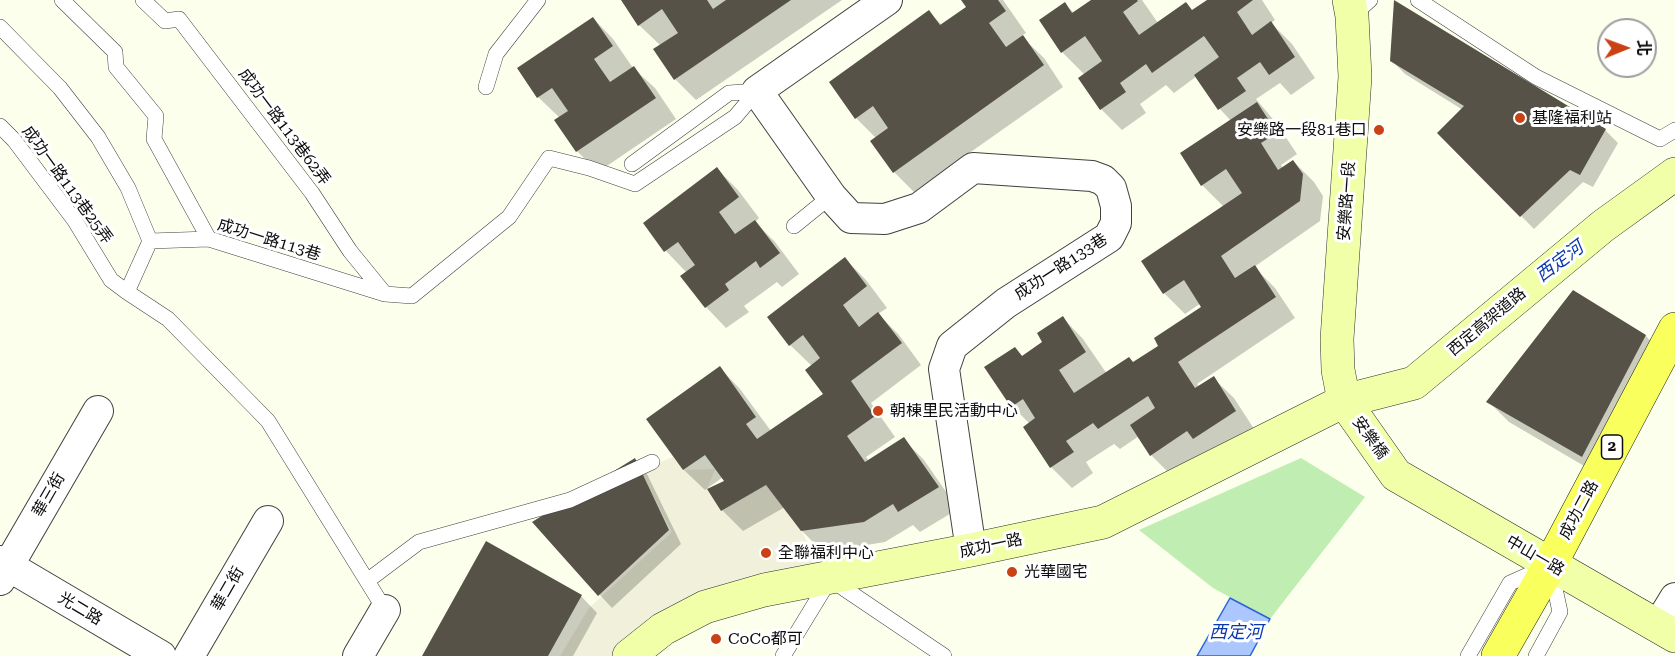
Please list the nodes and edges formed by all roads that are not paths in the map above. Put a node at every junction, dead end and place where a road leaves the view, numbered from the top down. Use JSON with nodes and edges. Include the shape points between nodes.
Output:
{"nodes":[{"id":1,"x":62,"y":0,"type":"edge"},
{"id":2,"x":143,"y":0,"type":"edge"},
{"id":3,"x":538,"y":0,"type":"edge"},
{"id":4,"x":886,"y":0,"type":"edge"},
{"id":5,"x":1418,"y":0,"type":"edge"},
{"id":6,"x":1357,"y":5,"type":"edge"},
{"id":7,"x":0,"y":27,"type":"edge"},
{"id":8,"x":486,"y":87,"type":"dead end"},
{"id":9,"x":757,"y":91,"type":"junction"},
{"id":10,"x":0,"y":126,"type":"edge"},
{"id":11,"x":1675,"y":130,"type":"edge"},
{"id":12,"x":632,"y":164,"type":"dead end"},
{"id":13,"x":1675,"y":174,"type":"edge"},
{"id":14,"x":831,"y":196,"type":"junction"},
{"id":15,"x":794,"y":226,"type":"dead end"},
{"id":16,"x":208,"y":239,"type":"junction"},
{"id":17,"x":150,"y":241,"type":"junction"},
{"id":18,"x":128,"y":292,"type":"junction"},
{"id":19,"x":385,"y":294,"type":"junction"},
{"id":20,"x":1675,"y":329,"type":"edge"},
{"id":21,"x":1347,"y":406,"type":"junction"},
{"id":22,"x":98,"y":411,"type":"dead end"},
{"id":23,"x":652,"y":462,"type":"dead end"},
{"id":24,"x":1396,"y":475,"type":"joint"},
{"id":25,"x":268,"y":521,"type":"dead end"},
{"id":26,"x":971,"y":550,"type":"junction"},
{"id":27,"x":1550,"y":565,"type":"junction"},
{"id":28,"x":3,"y":569,"type":"edge"},
{"id":29,"x":830,"y":579,"type":"junction"},
{"id":30,"x":367,"y":581,"type":"junction"},
{"id":31,"x":1675,"y":598,"type":"edge"},
{"id":32,"x":385,"y":610,"type":"joint"},
{"id":33,"x":1666,"y":631,"type":"edge"},
{"id":34,"x":923,"y":651,"type":"edge"},
{"id":35,"x":160,"y":656,"type":"edge"},
{"id":36,"x":189,"y":656,"type":"edge"},
{"id":37,"x":358,"y":656,"type":"edge"},
{"id":38,"x":629,"y":656,"type":"edge"},
{"id":39,"x":783,"y":656,"type":"edge"},
{"id":40,"x":944,"y":656,"type":"edge"},
{"id":41,"x":1468,"y":656,"type":"edge"},
{"id":42,"x":1497,"y":656,"type":"edge"},
{"id":43,"x":1536,"y":656,"type":"edge"}],
"edges":[{"from":1,"to":16,"type":"lane","via":[[115,52],[116,67],[156,116],[154,139]]},
{"from":2,"to":19,"type":"lane","name":"成功一路113巷62弄","via":[[165,21],[179,20]]},
{"from":3,"to":8,"type":"lane","via":[[496,54]]},
{"from":4,"to":9,"type":"street"},
{"from":5,"to":11,"type":"lane","via":[[1536,77],[1660,139]]},
{"from":6,"to":21,"type":"street","name":"安樂路一段","via":[[1337,339],[1338,370]]},
{"from":7,"to":17,"type":"lane","via":[[60,88],[98,137],[129,188]]},
{"from":9,"to":12,"type":"lane","via":[[729,93]]},
{"from":9,"to":14,"type":"street","name":"成功一路133巷"},
{"from":9,"to":19,"type":"lane","name":"成功一路113巷","via":[[735,117],[635,184],[549,158],[509,217],[412,296]]},
{"from":10,"to":18,"type":"lane","name":"成功一路113巷25弄","via":[[75,221],[111,280]]},
{"from":13,"to":21,"type":"street","name":"西定高架道路","via":[[1603,226],[1414,383]]},
{"from":14,"to":15,"type":"lane"},
{"from":14,"to":26,"type":"street","name":"成功一路133巷","via":[[851,218],[885,219],[919,208],[973,168],[1092,176],[1111,189],[1117,215],[1109,237],[1006,303],[952,346],[944,369]]},
{"from":16,"to":17,"type":"lane","name":"成功一路113巷"},
{"from":16,"to":19,"type":"lane","name":"成功一路113巷"},
{"from":17,"to":18,"type":"lane"},
{"from":18,"to":30,"type":"lane","via":[[168,320],[268,421]]},
{"from":20,"to":27,"type":"main road","name":"成功二路","number":"2"},
{"from":21,"to":24,"type":"street","name":"安樂橋"},
{"from":21,"to":26,"type":"street","name":"成功一路","via":[[1103,522]]},
{"from":22,"to":28,"type":"street","name":"華三街"},
{"from":23,"to":30,"type":"lane","via":[[570,500],[419,542]]},
{"from":24,"to":27,"type":"street","name":"中山一路"},
{"from":25,"to":36,"type":"street","name":"華二街"},
{"from":26,"to":29,"type":"street","name":"成功一路"},
{"from":27,"to":33,"type":"street","name":"中山一路"},
{"from":27,"to":41,"type":"lane","via":[[1510,584]]},
{"from":27,"to":42,"type":"main road","number":"2"},
{"from":27,"to":43,"type":"lane","via":[[1560,612]]},
{"from":28,"to":35,"type":"street","name":"光二路"},
{"from":29,"to":34,"type":"lane"},
{"from":29,"to":38,"type":"street","name":"成功一路","via":[[764,590],[705,607],[663,629]]},
{"from":29,"to":39,"type":"lane"},
{"from":30,"to":32,"type":"lane"},
{"from":31,"to":33,"type":"street"},
{"from":32,"to":37,"type":"street"},
{"from":34,"to":40,"type":"lane"}]}
